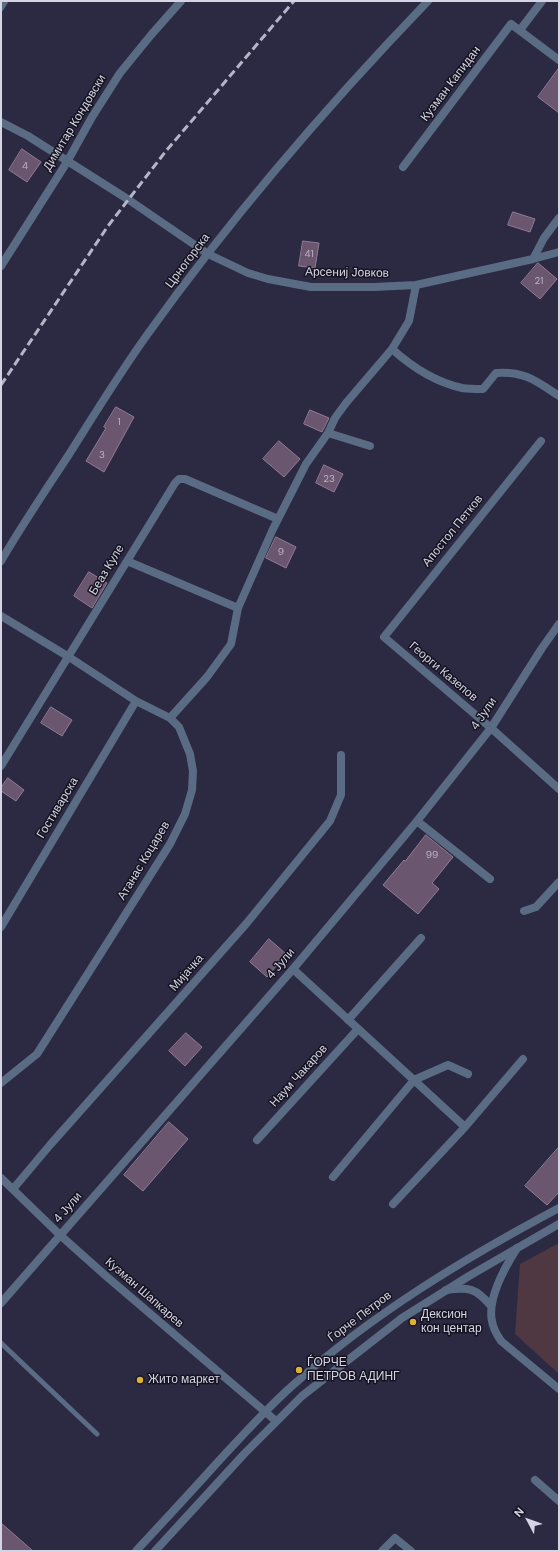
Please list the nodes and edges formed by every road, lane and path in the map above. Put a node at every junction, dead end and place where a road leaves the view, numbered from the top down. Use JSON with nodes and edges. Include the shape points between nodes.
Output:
{"nodes":[{"id":1,"x":6,"y":1,"type":"edge"},
{"id":2,"x":181,"y":1,"type":"edge"},
{"id":3,"x":428,"y":1,"type":"edge"},
{"id":4,"x":542,"y":1,"type":"edge"},
{"id":5,"x":1,"y":9,"type":"edge"},
{"id":6,"x":520,"y":30,"type":"junction"},
{"id":7,"x":559,"y":60,"type":"edge"},
{"id":8,"x":1,"y":122,"type":"edge"},
{"id":9,"x":67,"y":162,"type":"junction"},
{"id":10,"x":403,"y":167,"type":"dead end"},
{"id":11,"x":559,"y":218,"type":"edge"},
{"id":12,"x":559,"y":252,"type":"edge"},
{"id":13,"x":208,"y":254,"type":"junction"},
{"id":14,"x":533,"y":259,"type":"junction"},
{"id":15,"x":1,"y":266,"type":"edge"},
{"id":16,"x":416,"y":285,"type":"junction"},
{"id":17,"x":392,"y":349,"type":"junction"},
{"id":18,"x":559,"y":396,"type":"edge"},
{"id":19,"x":328,"y":433,"type":"junction"},
{"id":20,"x":541,"y":441,"type":"dead end"},
{"id":21,"x":370,"y":446,"type":"dead end"},
{"id":22,"x":278,"y":519,"type":"junction"},
{"id":23,"x":1,"y":561,"type":"edge"},
{"id":24,"x":127,"y":561,"type":"junction"},
{"id":25,"x":238,"y":608,"type":"junction"},
{"id":26,"x":1,"y":616,"type":"edge"},
{"id":27,"x":559,"y":624,"type":"edge"},
{"id":28,"x":384,"y":637,"type":"joint"},
{"id":29,"x":69,"y":657,"type":"junction"},
{"id":30,"x":136,"y":701,"type":"junction"},
{"id":31,"x":170,"y":718,"type":"junction"},
{"id":32,"x":491,"y":728,"type":"junction"},
{"id":33,"x":342,"y":755,"type":"dead end"},
{"id":34,"x":1,"y":766,"type":"edge"},
{"id":35,"x":559,"y":789,"type":"edge"},
{"id":36,"x":418,"y":821,"type":"junction"},
{"id":37,"x":490,"y":879,"type":"dead end"},
{"id":38,"x":559,"y":882,"type":"edge"},
{"id":39,"x":524,"y":912,"type":"dead end"},
{"id":40,"x":1,"y":927,"type":"edge"},
{"id":41,"x":421,"y":938,"type":"dead end"},
{"id":42,"x":293,"y":969,"type":"junction"},
{"id":43,"x":348,"y":1020,"type":"junction"},
{"id":44,"x":358,"y":1029,"type":"junction"},
{"id":45,"x":523,"y":1059,"type":"dead end"},
{"id":46,"x":468,"y":1074,"type":"dead end"},
{"id":47,"x":414,"y":1080,"type":"junction"},
{"id":48,"x":1,"y":1083,"type":"edge"},
{"id":49,"x":465,"y":1127,"type":"junction"},
{"id":50,"x":257,"y":1140,"type":"dead end"},
{"id":51,"x":333,"y":1177,"type":"dead end"},
{"id":52,"x":1,"y":1178,"type":"edge"},
{"id":53,"x":13,"y":1189,"type":"junction"},
{"id":54,"x":393,"y":1204,"type":"dead end"},
{"id":55,"x":559,"y":1208,"type":"edge"},
{"id":56,"x":559,"y":1224,"type":"edge"},
{"id":57,"x":60,"y":1235,"type":"junction"},
{"id":58,"x":517,"y":1248,"type":"junction"},
{"id":59,"x":446,"y":1290,"type":"junction"},
{"id":60,"x":1,"y":1303,"type":"edge"},
{"id":61,"x":491,"y":1306,"type":"junction"},
{"id":62,"x":1,"y":1343,"type":"edge"},
{"id":63,"x":559,"y":1389,"type":"edge"},
{"id":64,"x":266,"y":1412,"type":"junction"},
{"id":65,"x":276,"y":1421,"type":"junction"},
{"id":66,"x":98,"y":1434,"type":"dead end"},
{"id":67,"x":535,"y":1480,"type":"dead end"},
{"id":68,"x":559,"y":1501,"type":"edge"},
{"id":69,"x":136,"y":1551,"type":"edge"},
{"id":70,"x":155,"y":1551,"type":"edge"},
{"id":71,"x":382,"y":1551,"type":"edge"},
{"id":72,"x":411,"y":1551,"type":"edge"}],
"edges":[{"from":1,"to":5,"type":"lane"},
{"from":2,"to":9,"type":"street","name":"Димитар Кондовски","via":[[120,73]]},
{"from":3,"to":13,"type":"street","name":"Црногорска","via":[[291,150]]},
{"from":4,"to":6,"type":"street"},
{"from":6,"to":7,"type":"street"},
{"from":6,"to":10,"type":"street","name":"Кузман Капидан","via":[[511,24]]},
{"from":8,"to":9,"type":"street","name":"Арсениј Јовков","via":[[28,136]]},
{"from":9,"to":13,"type":"street","name":"Арсениј Јовков","via":[[129,200]]},
{"from":9,"to":15,"type":"street","name":"Димитар Кондовски"},
{"from":11,"to":14,"type":"street"},
{"from":12,"to":14,"type":"street","name":"Арсениј Јовков"},
{"from":13,"to":16,"type":"street","name":"Арсениј Јовков","via":[[248,273],[311,287]]},
{"from":13,"to":23,"type":"street","name":"Црногорска","via":[[112,385]]},
{"from":14,"to":16,"type":"street","name":"Арсениј Јовков"},
{"from":16,"to":17,"type":"street","via":[[409,321]]},
{"from":17,"to":18,"type":"street","via":[[422,372],[463,388],[483,389],[496,373],[508,372],[531,377]]},
{"from":17,"to":19,"type":"street","via":[[334,418]]},
{"from":19,"to":21,"type":"street"},
{"from":19,"to":22,"type":"street","via":[[306,464]]},
{"from":20,"to":28,"type":"street","name":"Апостол Петков"},
{"from":22,"to":24,"type":"street","name":"Беаз Куле","via":[[185,478],[175,483]]},
{"from":22,"to":25,"type":"street"},
{"from":24,"to":25,"type":"street"},
{"from":24,"to":29,"type":"street","name":"Беаз Куле"},
{"from":25,"to":31,"type":"street","via":[[231,644],[207,677]]},
{"from":26,"to":29,"type":"street","name":"Атанас Коцарев"},
{"from":27,"to":32,"type":"street","name":"4 Јули"},
{"from":28,"to":32,"type":"street","name":"Георги Казепов"},
{"from":29,"to":30,"type":"street","name":"Атанас Коцарев"},
{"from":29,"to":34,"type":"street","name":"Беаз Куле"},
{"from":30,"to":31,"type":"street","name":"Атанас Коцарев"},
{"from":30,"to":40,"type":"street","name":"Гостиварска"},
{"from":31,"to":48,"type":"street","name":"Атанас Коцарев","via":[[179,727],[190,754],[193,772],[192,790],[185,814],[170,844],[37,1054]]},
{"from":32,"to":35,"type":"street","name":"Георги Казепов"},
{"from":32,"to":36,"type":"street","name":"4 Јули"},
{"from":33,"to":53,"type":"street","name":"Мијачка","via":[[341,795],[330,821],[246,924]]},
{"from":36,"to":37,"type":"street"},
{"from":36,"to":42,"type":"street","name":"4 Јули"},
{"from":38,"to":39,"type":"street","via":[[536,907]]},
{"from":41,"to":43,"type":"street"},
{"from":42,"to":43,"type":"street"},
{"from":42,"to":57,"type":"street","name":"4 Јули"},
{"from":43,"to":44,"type":"street"},
{"from":44,"to":47,"type":"street"},
{"from":44,"to":50,"type":"street","name":"Наум Чакаров"},
{"from":45,"to":49,"type":"street"},
{"from":46,"to":47,"type":"street","via":[[448,1065]]},
{"from":47,"to":49,"type":"street"},
{"from":47,"to":51,"type":"street"},
{"from":49,"to":54,"type":"street"},
{"from":52,"to":53,"type":"street","name":"Кузман Шапкарев"},
{"from":53,"to":57,"type":"street","name":"Кузман Шапкарев"},
{"from":55,"to":64,"type":"street","name":"Ѓорче Петров","via":[[458,1265],[391,1308],[303,1376]]},
{"from":56,"to":58,"type":"street"},
{"from":57,"to":60,"type":"street","name":"4 Јули"},
{"from":57,"to":64,"type":"street","name":"Кузман Шапкарев"},
{"from":58,"to":59,"type":"street"},
{"from":58,"to":61,"type":"street","via":[[506,1266]]},
{"from":59,"to":61,"type":"street","via":[[474,1290]]},
{"from":59,"to":65,"type":"street","via":[[402,1318],[302,1396]]},
{"from":61,"to":63,"type":"street","via":[[491,1321],[501,1341]]},
{"from":62,"to":66,"type":"lane"},
{"from":64,"to":65,"type":"street","name":"Кузман Шапкарев"},
{"from":64,"to":69,"type":"street","name":"Ѓорче Петров"},
{"from":65,"to":70,"type":"street"},
{"from":67,"to":68,"type":"street"},
{"from":71,"to":72,"type":"street","via":[[395,1538]]}]}
